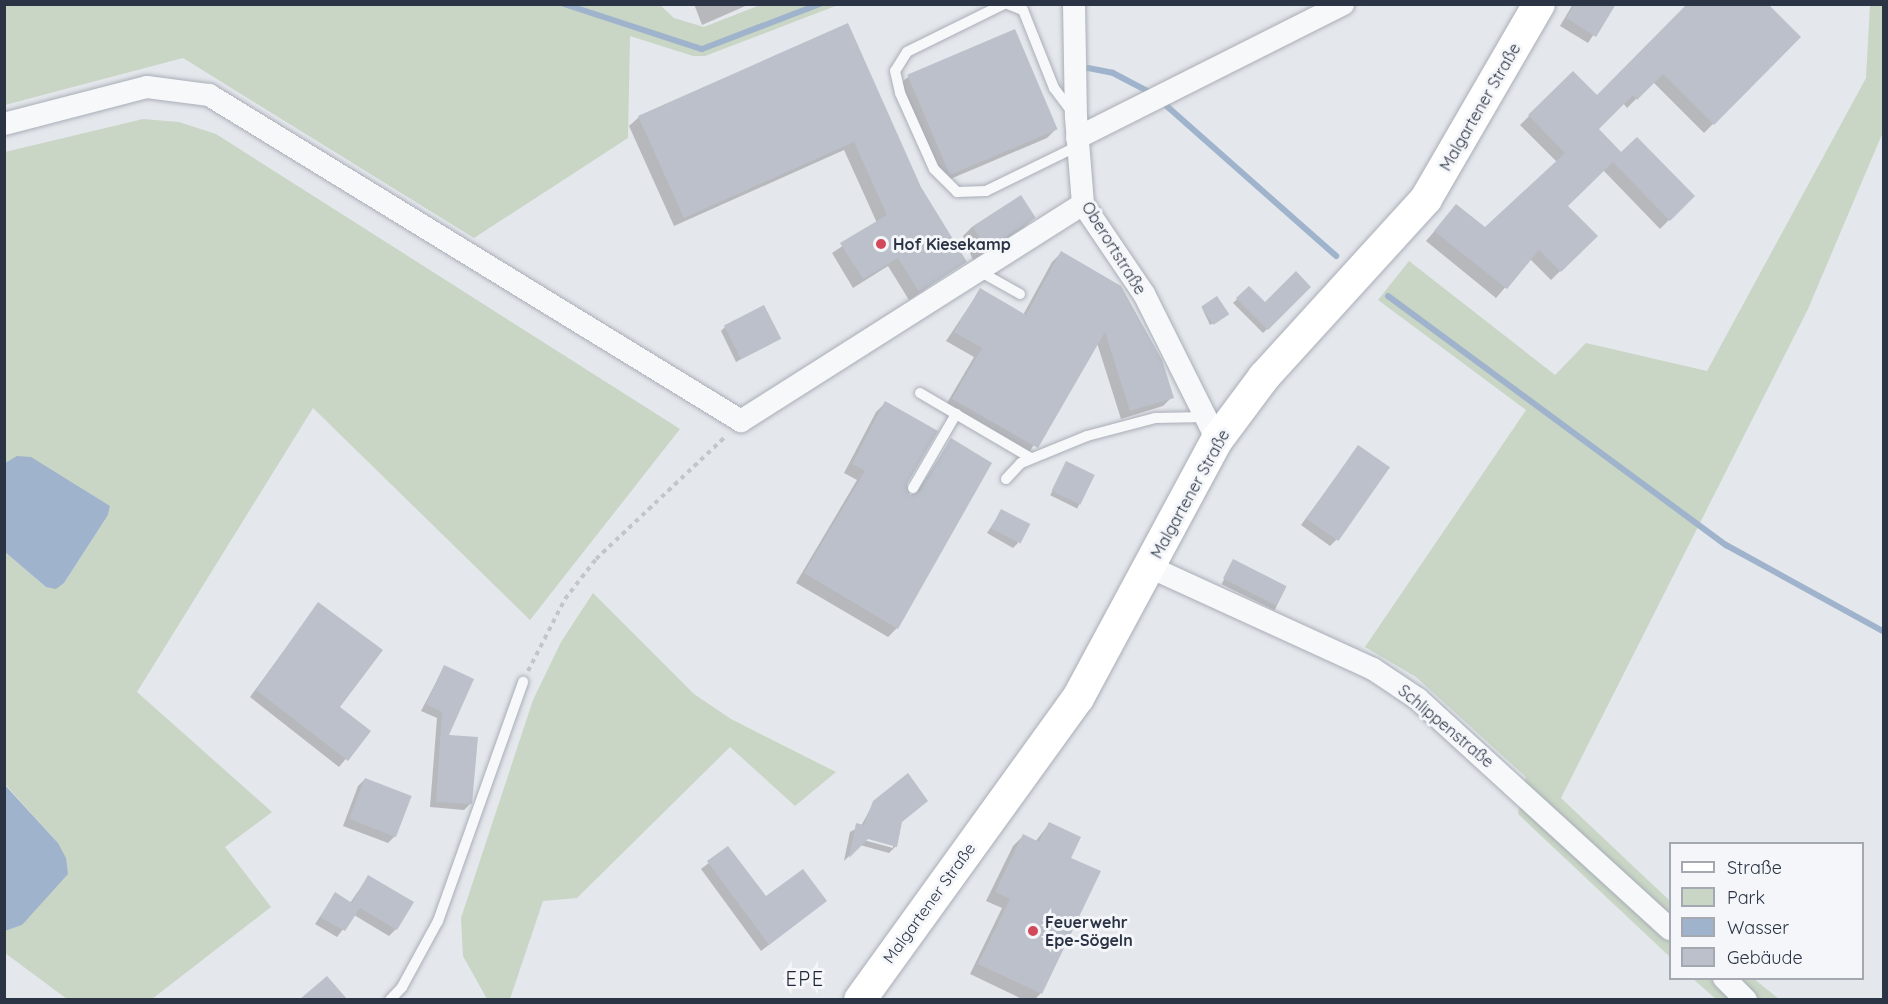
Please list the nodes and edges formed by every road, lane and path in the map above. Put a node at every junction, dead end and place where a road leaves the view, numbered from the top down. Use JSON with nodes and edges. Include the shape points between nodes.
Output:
{"nodes":[{"id":1,"x":1006,"y":4,"type":"edge"},
{"id":2,"x":1074,"y":4,"type":"edge"},
{"id":3,"x":1343,"y":4,"type":"edge"},
{"id":4,"x":1539,"y":4,"type":"edge"},
{"id":5,"x":4,"y":124,"type":"edge"},
{"id":6,"x":1077,"y":134,"type":"junction"},
{"id":7,"x":1083,"y":204,"type":"junction"},
{"id":8,"x":978,"y":270,"type":"junction"},
{"id":9,"x":1020,"y":294,"type":"dead end"},
{"id":10,"x":920,"y":393,"type":"dead end"},
{"id":11,"x":956,"y":414,"type":"junction"},
{"id":12,"x":741,"y":421,"type":"junction"},
{"id":13,"x":1212,"y":428,"type":"junction"},
{"id":14,"x":1030,"y":458,"type":"junction"},
{"id":15,"x":1006,"y":479,"type":"dead end"},
{"id":16,"x":913,"y":489,"type":"dead end"},
{"id":17,"x":1150,"y":567,"type":"junction"},
{"id":18,"x":523,"y":682,"type":"joint"},
{"id":19,"x":1669,"y":927,"type":"edge"},
{"id":20,"x":1726,"y":980,"type":"edge"},
{"id":21,"x":390,"y":999,"type":"edge"},
{"id":22,"x":860,"y":999,"type":"edge"},
{"id":23,"x":1746,"y":999,"type":"edge"}],
"edges":[{"from":1,"to":6,"type":"lane","via":[[1023,10]]},
{"from":1,"to":6,"type":"lane","via":[[907,52],[895,71],[900,93],[934,169],[957,192],[986,191]]},
{"from":2,"to":6,"type":"street","name":"Oberortstraße"},
{"from":3,"to":6,"type":"street"},
{"from":4,"to":13,"type":"street","name":"Malgartener Straße","via":[[1426,199],[1264,377]]},
{"from":5,"to":12,"type":"street","via":[[147,87],[209,95]]},
{"from":6,"to":7,"type":"street","name":"Oberortstraße"},
{"from":7,"to":8,"type":"street"},
{"from":7,"to":13,"type":"street","name":"Oberortstraße","via":[[1144,294]]},
{"from":8,"to":9,"type":"lane"},
{"from":8,"to":12,"type":"street"},
{"from":10,"to":11,"type":"lane"},
{"from":11,"to":14,"type":"lane"},
{"from":11,"to":16,"type":"lane"},
{"from":12,"to":18,"type":"path","via":[[596,559],[553,620]]},
{"from":13,"to":14,"type":"lane","via":[[1175,416],[1134,422]]},
{"from":13,"to":17,"type":"street","name":"Malgartener Straße"},
{"from":14,"to":15,"type":"lane","via":[[1013,468]]},
{"from":17,"to":19,"type":"street","name":"Schlippenstraße","via":[[1373,669],[1418,699]]},
{"from":17,"to":22,"type":"street","name":"Malgartener Straße","via":[[1078,698]]},
{"from":18,"to":21,"type":"lane","via":[[438,921],[402,987]]},
{"from":20,"to":23,"type":"street"}]}
